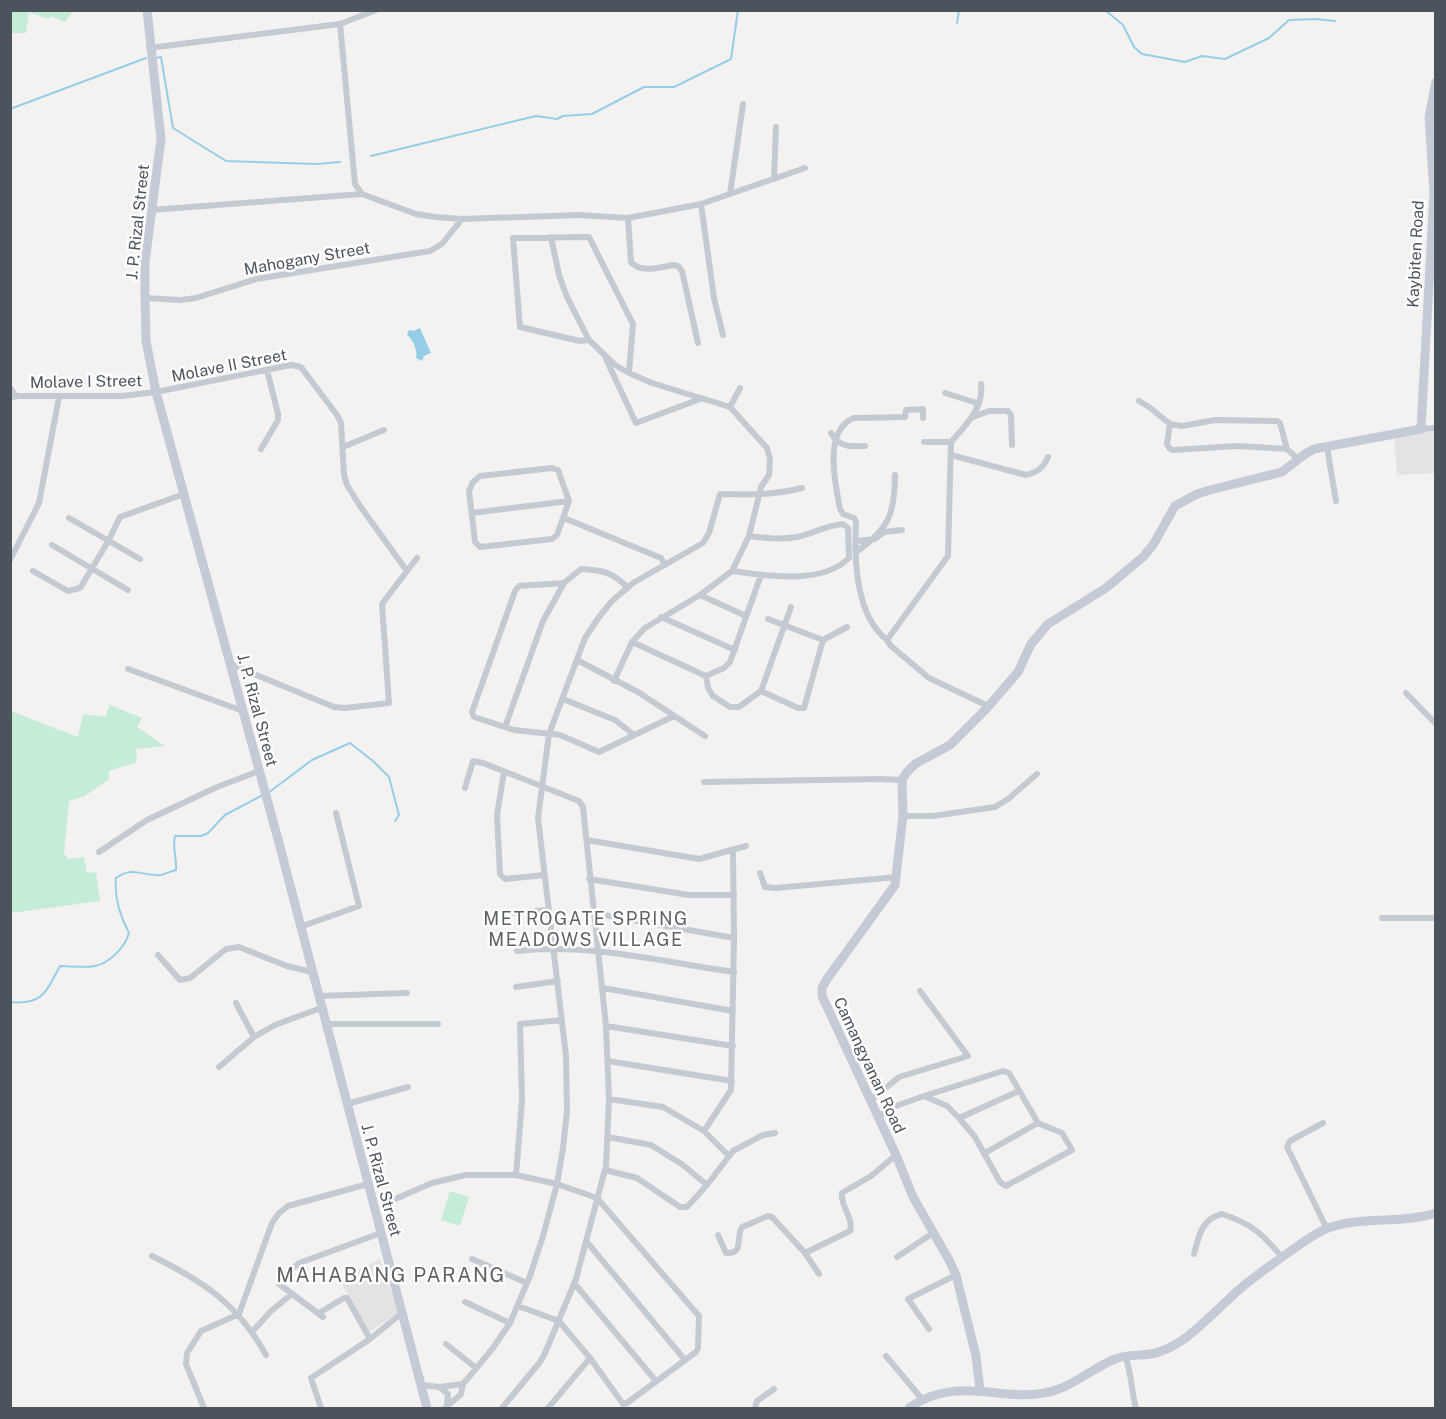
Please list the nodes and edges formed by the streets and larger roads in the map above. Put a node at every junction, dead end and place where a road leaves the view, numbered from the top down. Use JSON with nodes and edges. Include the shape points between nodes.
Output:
{"nodes":[{"id":1,"x":147,"y":10,"type":"edge"},
{"id":2,"x":376,"y":10,"type":"edge"},
{"id":3,"x":340,"y":24,"type":"junction"},
{"id":4,"x":149,"y":48,"type":"junction"},
{"id":5,"x":1436,"y":82,"type":"edge"},
{"id":6,"x":743,"y":104,"type":"dead end"},
{"id":7,"x":1433,"y":108,"type":"edge"},
{"id":8,"x":776,"y":127,"type":"dead end"},
{"id":9,"x":805,"y":168,"type":"dead end"},
{"id":10,"x":774,"y":179,"type":"junction"},
{"id":11,"x":362,"y":194,"type":"junction"},
{"id":12,"x":730,"y":194,"type":"junction"},
{"id":13,"x":1435,"y":194,"type":"edge"},
{"id":14,"x":701,"y":204,"type":"junction"},
{"id":15,"x":152,"y":210,"type":"junction"},
{"id":16,"x":628,"y":218,"type":"junction"},
{"id":17,"x":462,"y":219,"type":"junction"},
{"id":18,"x":551,"y":237,"type":"junction"},
{"id":19,"x":145,"y":298,"type":"junction"},
{"id":20,"x":723,"y":335,"type":"dead end"},
{"id":21,"x":590,"y":340,"type":"junction"},
{"id":22,"x":698,"y":343,"type":"dead end"},
{"id":23,"x":603,"y":353,"type":"junction"},
{"id":24,"x":267,"y":370,"type":"junction"},
{"id":25,"x":629,"y":373,"type":"junction"},
{"id":26,"x":981,"y":384,"type":"dead end"},
{"id":27,"x":10,"y":388,"type":"edge"},
{"id":28,"x":740,"y":388,"type":"dead end"},
{"id":29,"x":156,"y":392,"type":"junction"},
{"id":30,"x":945,"y":393,"type":"dead end"},
{"id":31,"x":13,"y":397,"type":"edge"},
{"id":32,"x":59,"y":397,"type":"junction"},
{"id":33,"x":700,"y":399,"type":"junction"},
{"id":34,"x":1139,"y":401,"type":"dead end"},
{"id":35,"x":978,"y":405,"type":"junction"},
{"id":36,"x":730,"y":407,"type":"junction"},
{"id":37,"x":972,"y":417,"type":"junction"},
{"id":38,"x":923,"y":418,"type":"dead end"},
{"id":39,"x":1170,"y":424,"type":"junction"},
{"id":40,"x":1436,"y":428,"type":"edge"},
{"id":41,"x":1421,"y":429,"type":"junction"},
{"id":42,"x":384,"y":430,"type":"dead end"},
{"id":43,"x":831,"y":433,"type":"dead end"},
{"id":44,"x":834,"y":440,"type":"junction"},
{"id":45,"x":924,"y":442,"type":"dead end"},
{"id":46,"x":951,"y":442,"type":"junction"},
{"id":47,"x":1012,"y":445,"type":"dead end"},
{"id":48,"x":865,"y":446,"type":"dead end"},
{"id":49,"x":344,"y":447,"type":"junction"},
{"id":50,"x":1327,"y":447,"type":"junction"},
{"id":51,"x":261,"y":449,"type":"dead end"},
{"id":52,"x":1287,"y":449,"type":"junction"},
{"id":53,"x":951,"y":455,"type":"junction"},
{"id":54,"x":1048,"y":457,"type":"dead end"},
{"id":55,"x":1298,"y":459,"type":"junction"},
{"id":56,"x":896,"y":475,"type":"dead end"},
{"id":57,"x":802,"y":488,"type":"dead end"},
{"id":58,"x":184,"y":494,"type":"junction"},
{"id":59,"x":760,"y":495,"type":"junction"},
{"id":60,"x":569,"y":501,"type":"junction"},
{"id":61,"x":1336,"y":501,"type":"dead end"},
{"id":62,"x":472,"y":513,"type":"junction"},
{"id":63,"x":69,"y":518,"type":"dead end"},
{"id":64,"x":564,"y":518,"type":"junction"},
{"id":65,"x":902,"y":531,"type":"dead end"},
{"id":66,"x":749,"y":536,"type":"junction"},
{"id":67,"x":874,"y":539,"type":"junction"},
{"id":68,"x":109,"y":540,"type":"junction"},
{"id":69,"x":856,"y":541,"type":"junction"},
{"id":70,"x":52,"y":545,"type":"dead end"},
{"id":71,"x":856,"y":552,"type":"junction"},
{"id":72,"x":417,"y":558,"type":"dead end"},
{"id":73,"x":10,"y":560,"type":"edge"},
{"id":74,"x":140,"y":560,"type":"dead end"},
{"id":75,"x":665,"y":565,"type":"junction"},
{"id":76,"x":92,"y":568,"type":"junction"},
{"id":77,"x":33,"y":571,"type":"dead end"},
{"id":78,"x":407,"y":571,"type":"junction"},
{"id":79,"x":732,"y":572,"type":"junction"},
{"id":80,"x":761,"y":575,"type":"junction"},
{"id":81,"x":564,"y":583,"type":"junction"},
{"id":82,"x":628,"y":588,"type":"junction"},
{"id":83,"x":128,"y":591,"type":"dead end"},
{"id":84,"x":700,"y":595,"type":"junction"},
{"id":85,"x":791,"y":607,"type":"dead end"},
{"id":86,"x":746,"y":616,"type":"junction"},
{"id":87,"x":661,"y":617,"type":"junction"},
{"id":88,"x":768,"y":619,"type":"dead end"},
{"id":89,"x":785,"y":626,"type":"junction"},
{"id":90,"x":847,"y":627,"type":"dead end"},
{"id":91,"x":823,"y":640,"type":"junction"},
{"id":92,"x":887,"y":640,"type":"junction"},
{"id":93,"x":632,"y":642,"type":"junction"},
{"id":94,"x":735,"y":650,"type":"junction"},
{"id":95,"x":577,"y":660,"type":"junction"},
{"id":96,"x":230,"y":664,"type":"junction"},
{"id":97,"x":128,"y":669,"type":"dead end"},
{"id":98,"x":706,"y":676,"type":"junction"},
{"id":99,"x":614,"y":681,"type":"junction"},
{"id":100,"x":761,"y":691,"type":"junction"},
{"id":101,"x":1406,"y":693,"type":"dead end"},
{"id":102,"x":562,"y":699,"type":"junction"},
{"id":103,"x":988,"y":706,"type":"junction"},
{"id":104,"x":243,"y":711,"type":"junction"},
{"id":105,"x":674,"y":716,"type":"junction"},
{"id":106,"x":1436,"y":724,"type":"edge"},
{"id":107,"x":505,"y":727,"type":"junction"},
{"id":108,"x":549,"y":734,"type":"junction"},
{"id":109,"x":634,"y":735,"type":"junction"},
{"id":110,"x":705,"y":736,"type":"dead end"},
{"id":111,"x":504,"y":772,"type":"junction"},
{"id":112,"x":1037,"y":774,"type":"dead end"},
{"id":113,"x":260,"y":776,"type":"junction"},
{"id":114,"x":902,"y":780,"type":"junction"},
{"id":115,"x":704,"y":782,"type":"dead end"},
{"id":116,"x":465,"y":788,"type":"dead end"},
{"id":117,"x":543,"y":788,"type":"junction"},
{"id":118,"x":336,"y":813,"type":"dead end"},
{"id":119,"x":903,"y":816,"type":"junction"},
{"id":120,"x":587,"y":840,"type":"junction"},
{"id":121,"x":746,"y":846,"type":"dead end"},
{"id":122,"x":733,"y":850,"type":"junction"},
{"id":123,"x":99,"y":852,"type":"dead end"},
{"id":124,"x":760,"y":873,"type":"dead end"},
{"id":125,"x":544,"y":875,"type":"junction"},
{"id":126,"x":897,"y":877,"type":"junction"},
{"id":127,"x":589,"y":879,"type":"junction"},
{"id":128,"x":734,"y":895,"type":"junction"},
{"id":129,"x":548,"y":910,"type":"junction"},
{"id":130,"x":512,"y":913,"type":"dead end"},
{"id":131,"x":593,"y":913,"type":"junction"},
{"id":132,"x":1382,"y":918,"type":"dead end"},
{"id":133,"x":1436,"y":918,"type":"edge"},
{"id":134,"x":300,"y":927,"type":"junction"},
{"id":135,"x":734,"y":938,"type":"junction"},
{"id":136,"x":555,"y":948,"type":"junction"},
{"id":137,"x":517,"y":951,"type":"dead end"},
{"id":138,"x":597,"y":951,"type":"junction"},
{"id":139,"x":158,"y":955,"type":"dead end"},
{"id":140,"x":312,"y":972,"type":"junction"},
{"id":141,"x":734,"y":972,"type":"junction"},
{"id":142,"x":558,"y":981,"type":"junction"},
{"id":143,"x":516,"y":987,"type":"dead end"},
{"id":144,"x":603,"y":988,"type":"junction"},
{"id":145,"x":920,"y":991,"type":"dead end"},
{"id":146,"x":407,"y":993,"type":"dead end"},
{"id":147,"x":318,"y":996,"type":"junction"},
{"id":148,"x":236,"y":1003,"type":"dead end"},
{"id":149,"x":321,"y":1008,"type":"junction"},
{"id":150,"x":733,"y":1011,"type":"junction"},
{"id":151,"x":562,"y":1020,"type":"junction"},
{"id":152,"x":325,"y":1024,"type":"junction"},
{"id":153,"x":438,"y":1024,"type":"dead end"},
{"id":154,"x":606,"y":1026,"type":"junction"},
{"id":155,"x":254,"y":1037,"type":"junction"},
{"id":156,"x":733,"y":1046,"type":"junction"},
{"id":157,"x":608,"y":1061,"type":"junction"},
{"id":158,"x":219,"y":1067,"type":"dead end"},
{"id":159,"x":732,"y":1081,"type":"junction"},
{"id":160,"x":408,"y":1088,"type":"dead end"},
{"id":161,"x":1019,"y":1091,"type":"junction"},
{"id":162,"x":924,"y":1096,"type":"junction"},
{"id":163,"x":609,"y":1099,"type":"junction"},
{"id":164,"x":870,"y":1102,"type":"junction"},
{"id":165,"x":347,"y":1104,"type":"junction"},
{"id":166,"x":877,"y":1118,"type":"junction"},
{"id":167,"x":959,"y":1119,"type":"junction"},
{"id":168,"x":1323,"y":1123,"type":"dead end"},
{"id":169,"x":1038,"y":1124,"type":"junction"},
{"id":170,"x":704,"y":1131,"type":"junction"},
{"id":171,"x":776,"y":1133,"type":"dead end"},
{"id":172,"x":608,"y":1137,"type":"junction"},
{"id":173,"x":985,"y":1154,"type":"junction"},
{"id":174,"x":728,"y":1155,"type":"junction"},
{"id":175,"x":896,"y":1155,"type":"junction"},
{"id":176,"x":605,"y":1170,"type":"junction"},
{"id":177,"x":516,"y":1175,"type":"junction"},
{"id":178,"x":557,"y":1184,"type":"junction"},
{"id":179,"x":368,"y":1185,"type":"junction"},
{"id":180,"x":707,"y":1185,"type":"junction"},
{"id":181,"x":597,"y":1198,"type":"junction"},
{"id":182,"x":386,"y":1203,"type":"dead end"},
{"id":183,"x":1436,"y":1213,"type":"edge"},
{"id":184,"x":1327,"y":1229,"type":"junction"},
{"id":185,"x":381,"y":1233,"type":"junction"},
{"id":186,"x":933,"y":1233,"type":"junction"},
{"id":187,"x":718,"y":1235,"type":"dead end"},
{"id":188,"x":587,"y":1242,"type":"junction"},
{"id":189,"x":805,"y":1253,"type":"junction"},
{"id":190,"x":1194,"y":1254,"type":"dead end"},
{"id":191,"x":152,"y":1256,"type":"dead end"},
{"id":192,"x":897,"y":1257,"type":"dead end"},
{"id":193,"x":1282,"y":1257,"type":"junction"},
{"id":194,"x":472,"y":1259,"type":"dead end"},
{"id":195,"x":819,"y":1274,"type":"dead end"},
{"id":196,"x":956,"y":1275,"type":"junction"},
{"id":197,"x":527,"y":1283,"type":"junction"},
{"id":198,"x":574,"y":1283,"type":"junction"},
{"id":199,"x":292,"y":1294,"type":"junction"},
{"id":200,"x":465,"y":1302,"type":"dead end"},
{"id":201,"x":518,"y":1306,"type":"junction"},
{"id":202,"x":402,"y":1313,"type":"junction"},
{"id":203,"x":239,"y":1314,"type":"junction"},
{"id":204,"x":559,"y":1321,"type":"junction"},
{"id":205,"x":510,"y":1323,"type":"junction"},
{"id":206,"x":929,"y":1329,"type":"dead end"},
{"id":207,"x":253,"y":1331,"type":"junction"},
{"id":208,"x":370,"y":1339,"type":"junction"},
{"id":209,"x":447,"y":1344,"type":"dead end"},
{"id":210,"x":266,"y":1355,"type":"dead end"},
{"id":211,"x":886,"y":1356,"type":"dead end"},
{"id":212,"x":1125,"y":1356,"type":"junction"},
{"id":213,"x":590,"y":1358,"type":"junction"},
{"id":214,"x":685,"y":1360,"type":"junction"},
{"id":215,"x":476,"y":1368,"type":"junction"},
{"id":216,"x":656,"y":1381,"type":"junction"},
{"id":217,"x":464,"y":1384,"type":"junction"},
{"id":218,"x":421,"y":1385,"type":"junction"},
{"id":219,"x":439,"y":1387,"type":"junction"},
{"id":220,"x":774,"y":1389,"type":"dead end"},
{"id":221,"x":980,"y":1390,"type":"junction"},
{"id":222,"x":922,"y":1399,"type":"junction"},
{"id":223,"x":204,"y":1408,"type":"edge"},
{"id":224,"x":321,"y":1408,"type":"edge"},
{"id":225,"x":427,"y":1408,"type":"edge"},
{"id":226,"x":445,"y":1408,"type":"edge"},
{"id":227,"x":502,"y":1408,"type":"edge"},
{"id":228,"x":548,"y":1408,"type":"edge"},
{"id":229,"x":755,"y":1408,"type":"edge"},
{"id":230,"x":909,"y":1408,"type":"edge"},
{"id":231,"x":1136,"y":1408,"type":"edge"}],
"edges":[{"from":1,"to":4,"type":"street","name":"J. P. Rizal Street"},
{"from":2,"to":3,"type":"street"},
{"from":3,"to":4,"type":"street"},
{"from":3,"to":11,"type":"street","via":[[355,184]]},
{"from":4,"to":15,"type":"street","name":"J. P. Rizal Street","via":[[161,139]]},
{"from":5,"to":7,"type":"street","name":"Kaybiten Road"},
{"from":6,"to":12,"type":"street"},
{"from":7,"to":13,"type":"street","name":"Kaybiten Road","via":[[1429,135]]},
{"from":8,"to":10,"type":"street"},
{"from":9,"to":10,"type":"street"},
{"from":10,"to":12,"type":"street"},
{"from":11,"to":15,"type":"street"},
{"from":11,"to":17,"type":"street","via":[[416,214]]},
{"from":12,"to":14,"type":"street"},
{"from":13,"to":41,"type":"street","name":"Kaybiten Road"},
{"from":14,"to":16,"type":"street"},
{"from":14,"to":20,"type":"street"},
{"from":15,"to":19,"type":"street","name":"J. P. Rizal Street"},
{"from":16,"to":17,"type":"street","via":[[579,215]]},
{"from":16,"to":22,"type":"street","via":[[634,266],[643,269],[674,265],[682,271]]},
{"from":17,"to":19,"type":"street","name":"Mahogany Street","via":[[442,244],[430,251],[256,279],[196,298]]},
{"from":18,"to":21,"type":"street","via":[[558,275]]},
{"from":18,"to":21,"type":"street","via":[[513,238],[520,327]]},
{"from":18,"to":25,"type":"street","via":[[589,237],[633,324]]},
{"from":19,"to":29,"type":"street","name":"J. P. Rizal Street","via":[[146,342]]},
{"from":21,"to":23,"type":"street"},
{"from":23,"to":25,"type":"street"},
{"from":23,"to":33,"type":"street","via":[[636,423]]},
{"from":24,"to":29,"type":"street","name":"Molave II Street"},
{"from":24,"to":49,"type":"street","name":"Molave II Street","via":[[301,367],[341,423]]},
{"from":24,"to":51,"type":"street","via":[[278,420]]},
{"from":25,"to":33,"type":"street"},
{"from":26,"to":35,"type":"street"},
{"from":27,"to":31,"type":"street"},
{"from":28,"to":36,"type":"street"},
{"from":29,"to":32,"type":"street","name":"Molave I Street"},
{"from":29,"to":58,"type":"street","name":"J. P. Rizal Street"},
{"from":30,"to":35,"type":"street"},
{"from":31,"to":32,"type":"street","name":"Molave I Street"},
{"from":32,"to":73,"type":"street","via":[[39,503]]},
{"from":33,"to":36,"type":"street"},
{"from":34,"to":39,"type":"street"},
{"from":35,"to":37,"type":"street"},
{"from":36,"to":59,"type":"street","via":[[768,448],[769,475]]},
{"from":37,"to":46,"type":"street"},
{"from":37,"to":47,"type":"street","via":[[989,411],[1008,411]]},
{"from":38,"to":44,"type":"street","via":[[923,409],[906,410],[905,417],[854,417],[847,420]]},
{"from":39,"to":52,"type":"street","via":[[1277,421]]},
{"from":39,"to":52,"type":"street","via":[[1167,444],[1173,450],[1227,446]]},
{"from":40,"to":41,"type":"street"},
{"from":41,"to":50,"type":"street"},
{"from":42,"to":49,"type":"street"},
{"from":43,"to":44,"type":"street"},
{"from":44,"to":48,"type":"street","via":[[848,447]]},
{"from":44,"to":69,"type":"street","via":[[840,509],[856,522]]},
{"from":45,"to":46,"type":"street"},
{"from":46,"to":53,"type":"street"},
{"from":49,"to":78,"type":"street","name":"Molave II Street","via":[[347,485]]},
{"from":50,"to":55,"type":"street","via":[[1314,449]]},
{"from":50,"to":61,"type":"street"},
{"from":52,"to":55,"type":"street"},
{"from":53,"to":54,"type":"street","via":[[1026,475],[1044,466]]},
{"from":53,"to":92,"type":"street","via":[[948,556]]},
{"from":55,"to":103,"type":"street","via":[[1282,472],[1197,494],[1175,506],[1143,556],[1106,588],[1048,624],[1031,644],[1018,672]]},
{"from":56,"to":67,"type":"street","via":[[895,497],[886,525]]},
{"from":57,"to":59,"type":"street"},
{"from":58,"to":68,"type":"street","via":[[120,517]]},
{"from":58,"to":96,"type":"street","name":"J. P. Rizal Street"},
{"from":59,"to":66,"type":"street"},
{"from":59,"to":75,"type":"street","via":[[720,494],[703,543]]},
{"from":60,"to":62,"type":"street"},
{"from":60,"to":62,"type":"street","via":[[558,470],[552,468],[480,476],[469,491]]},
{"from":60,"to":64,"type":"street"},
{"from":62,"to":64,"type":"street","via":[[475,542],[480,547],[552,538],[557,536]]},
{"from":63,"to":68,"type":"street"},
{"from":64,"to":75,"type":"street","via":[[661,558]]},
{"from":65,"to":67,"type":"street","via":[[884,532]]},
{"from":66,"to":79,"type":"street"},
{"from":66,"to":80,"type":"street","via":[[773,539],[797,537],[836,525],[848,528],[849,558],[843,564],[822,573],[792,577]]},
{"from":67,"to":69,"type":"street"},
{"from":67,"to":71,"type":"street"},
{"from":68,"to":74,"type":"street"},
{"from":68,"to":76,"type":"street"},
{"from":69,"to":71,"type":"street"},
{"from":70,"to":76,"type":"street"},
{"from":71,"to":92,"type":"street","via":[[866,614]]},
{"from":72,"to":78,"type":"street"},
{"from":75,"to":82,"type":"street"},
{"from":76,"to":77,"type":"street","via":[[80,588],[68,591]]},
{"from":76,"to":83,"type":"street"},
{"from":78,"to":96,"type":"street","via":[[382,604],[389,703],[334,707]]},
{"from":79,"to":80,"type":"street"},
{"from":79,"to":84,"type":"street"},
{"from":80,"to":86,"type":"street"},
{"from":81,"to":82,"type":"street","via":[[581,569],[591,569],[602,570]]},
{"from":81,"to":107,"type":"street","via":[[543,621]]},
{"from":81,"to":107,"type":"street","via":[[519,586],[515,591],[472,712],[474,717]]},
{"from":82,"to":95,"type":"street","via":[[599,617]]},
{"from":84,"to":86,"type":"street"},
{"from":84,"to":87,"type":"street"},
{"from":85,"to":89,"type":"street"},
{"from":86,"to":94,"type":"street"},
{"from":87,"to":93,"type":"street"},
{"from":87,"to":94,"type":"street"},
{"from":88,"to":89,"type":"street"},
{"from":89,"to":91,"type":"street"},
{"from":89,"to":100,"type":"street"},
{"from":90,"to":91,"type":"street"},
{"from":91,"to":100,"type":"street","via":[[804,708]]},
{"from":92,"to":103,"type":"street","via":[[929,678]]},
{"from":93,"to":98,"type":"street"},
{"from":93,"to":99,"type":"street"},
{"from":94,"to":98,"type":"street","via":[[724,668]]},
{"from":95,"to":99,"type":"street"},
{"from":95,"to":102,"type":"street"},
{"from":96,"to":104,"type":"street","name":"J. P. Rizal Street"},
{"from":97,"to":104,"type":"street"},
{"from":98,"to":100,"type":"street","via":[[713,696],[730,708],[739,707]]},
{"from":99,"to":105,"type":"street"},
{"from":101,"to":106,"type":"street"},
{"from":102,"to":108,"type":"street"},
{"from":102,"to":109,"type":"street","via":[[615,720]]},
{"from":103,"to":114,"type":"street","via":[[950,745],[915,764]]},
{"from":104,"to":113,"type":"street","name":"J. P. Rizal Street"},
{"from":105,"to":109,"type":"street"},
{"from":105,"to":110,"type":"street"},
{"from":107,"to":108,"type":"street"},
{"from":108,"to":109,"type":"street","via":[[599,752]]},
{"from":108,"to":117,"type":"street"},
{"from":111,"to":116,"type":"street","via":[[473,761]]},
{"from":111,"to":117,"type":"street"},
{"from":111,"to":125,"type":"street","via":[[496,815],[500,874],[505,879]]},
{"from":112,"to":119,"type":"street","via":[[994,807]]},
{"from":113,"to":123,"type":"street","via":[[217,787],[147,820]]},
{"from":113,"to":134,"type":"street","name":"J. P. Rizal Street"},
{"from":114,"to":115,"type":"street"},
{"from":114,"to":119,"type":"street","name":"Camangyanan Road"},
{"from":117,"to":120,"type":"street","via":[[579,801]]},
{"from":117,"to":125,"type":"street","via":[[538,818]]},
{"from":118,"to":134,"type":"street","via":[[359,906]]},
{"from":119,"to":126,"type":"street","name":"Camangyanan Road"},
{"from":120,"to":122,"type":"street","via":[[687,859]]},
{"from":120,"to":127,"type":"street"},
{"from":121,"to":122,"type":"street"},
{"from":122,"to":128,"type":"street"},
{"from":124,"to":126,"type":"street","via":[[765,887],[775,888]]},
{"from":125,"to":129,"type":"street"},
{"from":126,"to":164,"type":"street","name":"Camangyanan Road","via":[[887,898],[822,988],[822,996]]},
{"from":127,"to":128,"type":"street","via":[[689,895]]},
{"from":127,"to":131,"type":"street"},
{"from":128,"to":135,"type":"street"},
{"from":129,"to":130,"type":"street"},
{"from":129,"to":136,"type":"street"},
{"from":131,"to":135,"type":"street"},
{"from":131,"to":138,"type":"street"},
{"from":132,"to":133,"type":"street"},
{"from":134,"to":140,"type":"street","name":"J. P. Rizal Street"},
{"from":135,"to":141,"type":"street"},
{"from":136,"to":137,"type":"street"},
{"from":136,"to":138,"type":"street"},
{"from":136,"to":142,"type":"street"},
{"from":138,"to":141,"type":"street"},
{"from":138,"to":144,"type":"street"},
{"from":139,"to":140,"type":"street","via":[[180,980],[190,978],[232,947]]},
{"from":140,"to":147,"type":"street","name":"J. P. Rizal Street"},
{"from":141,"to":150,"type":"street"},
{"from":142,"to":143,"type":"street"},
{"from":142,"to":151,"type":"street"},
{"from":144,"to":150,"type":"street"},
{"from":144,"to":154,"type":"street"},
{"from":145,"to":164,"type":"street","via":[[968,1056],[899,1077]]},
{"from":146,"to":147,"type":"street"},
{"from":147,"to":149,"type":"street","name":"J. P. Rizal Street"},
{"from":148,"to":155,"type":"street"},
{"from":149,"to":152,"type":"street","name":"J. P. Rizal Street"},
{"from":149,"to":155,"type":"street"},
{"from":150,"to":156,"type":"street"},
{"from":151,"to":177,"type":"street","via":[[520,1024],[522,1100]]},
{"from":151,"to":178,"type":"street","via":[[567,1056],[567,1111]]},
{"from":152,"to":153,"type":"street"},
{"from":152,"to":165,"type":"street","name":"J. P. Rizal Street"},
{"from":154,"to":156,"type":"street"},
{"from":154,"to":157,"type":"street"},
{"from":155,"to":158,"type":"street"},
{"from":156,"to":159,"type":"street"},
{"from":157,"to":159,"type":"street"},
{"from":157,"to":163,"type":"street"},
{"from":159,"to":170,"type":"street","via":[[731,1090]]},
{"from":160,"to":165,"type":"street"},
{"from":161,"to":162,"type":"street","via":[[1004,1071]]},
{"from":161,"to":167,"type":"street"},
{"from":161,"to":169,"type":"street"},
{"from":162,"to":166,"type":"street","via":[[890,1108]]},
{"from":162,"to":167,"type":"street","via":[[947,1106]]},
{"from":163,"to":170,"type":"street","via":[[663,1107]]},
{"from":163,"to":172,"type":"street"},
{"from":164,"to":166,"type":"street","name":"Camangyanan Road"},
{"from":165,"to":179,"type":"street","name":"J. P. Rizal Street"},
{"from":166,"to":175,"type":"street","name":"Camangyanan Road"},
{"from":167,"to":173,"type":"street"},
{"from":168,"to":184,"type":"street","via":[[1290,1141],[1287,1147]]},
{"from":169,"to":173,"type":"street"},
{"from":169,"to":173,"type":"street","via":[[1062,1133],[1072,1150],[1006,1186]]},
{"from":170,"to":174,"type":"street"},
{"from":171,"to":174,"type":"street"},
{"from":172,"to":176,"type":"street"},
{"from":172,"to":180,"type":"street","via":[[651,1145]]},
{"from":174,"to":180,"type":"street"},
{"from":175,"to":186,"type":"street","name":"Camangyanan Road"},
{"from":175,"to":189,"type":"street","via":[[842,1193],[852,1225],[850,1231]]},
{"from":176,"to":180,"type":"street","via":[[637,1178],[684,1208]]},
{"from":176,"to":181,"type":"street"},
{"from":177,"to":178,"type":"street"},
{"from":177,"to":182,"type":"street","via":[[466,1175],[432,1183]]},
{"from":178,"to":181,"type":"street"},
{"from":178,"to":197,"type":"street"},
{"from":179,"to":185,"type":"street","name":"J. P. Rizal Street"},
{"from":179,"to":203,"type":"street","via":[[288,1206],[279,1213],[269,1230]]},
{"from":181,"to":188,"type":"street"},
{"from":181,"to":214,"type":"street","via":[[699,1316],[698,1350]]},
{"from":183,"to":184,"type":"street"},
{"from":184,"to":193,"type":"street"},
{"from":185,"to":199,"type":"street","via":[[298,1263],[279,1282]]},
{"from":185,"to":202,"type":"street","name":"J. P. Rizal Street"},
{"from":186,"to":192,"type":"street"},
{"from":186,"to":196,"type":"street","name":"Camangyanan Road"},
{"from":187,"to":189,"type":"street","via":[[730,1254],[739,1246],[739,1230],[768,1216]]},
{"from":188,"to":198,"type":"street"},
{"from":188,"to":214,"type":"street"},
{"from":189,"to":195,"type":"street"},
{"from":190,"to":193,"type":"street","via":[[1201,1229],[1207,1221],[1222,1214],[1260,1232]]},
{"from":191,"to":203,"type":"street","via":[[197,1279]]},
{"from":193,"to":212,"type":"street","via":[[1170,1348]]},
{"from":194,"to":197,"type":"street"},
{"from":196,"to":206,"type":"street","via":[[908,1299]]},
{"from":196,"to":221,"type":"street","name":"Camangyanan Road","via":[[976,1356]]},
{"from":197,"to":201,"type":"street"},
{"from":198,"to":204,"type":"street"},
{"from":198,"to":216,"type":"street"},
{"from":199,"to":207,"type":"street"},
{"from":199,"to":208,"type":"street","via":[[321,1315],[347,1298]]},
{"from":200,"to":205,"type":"street"},
{"from":201,"to":204,"type":"street"},
{"from":201,"to":205,"type":"street"},
{"from":202,"to":208,"type":"street"},
{"from":202,"to":218,"type":"street","name":"J. P. Rizal Street"},
{"from":203,"to":207,"type":"street"},
{"from":203,"to":223,"type":"street","via":[[201,1331],[188,1353],[186,1364]]},
{"from":204,"to":213,"type":"street"},
{"from":204,"to":227,"type":"street","via":[[540,1362]]},
{"from":205,"to":215,"type":"street"},
{"from":207,"to":210,"type":"street"},
{"from":208,"to":224,"type":"street","via":[[311,1378]]},
{"from":209,"to":215,"type":"street"},
{"from":211,"to":222,"type":"street"},
{"from":212,"to":221,"type":"street","via":[[1059,1389],[1036,1394]]},
{"from":212,"to":231,"type":"street"},
{"from":213,"to":216,"type":"street","via":[[622,1404]]},
{"from":213,"to":228,"type":"street"},
{"from":214,"to":216,"type":"street"},
{"from":215,"to":217,"type":"street"},
{"from":217,"to":219,"type":"street"},
{"from":217,"to":226,"type":"street","via":[[461,1394]]},
{"from":218,"to":219,"type":"street"},
{"from":218,"to":225,"type":"street","name":"J. P. Rizal Street"},
{"from":219,"to":226,"type":"street","via":[[448,1394]]},
{"from":220,"to":229,"type":"street","via":[[757,1401]]},
{"from":221,"to":222,"type":"street","via":[[948,1391]]},
{"from":222,"to":230,"type":"street"}]}
